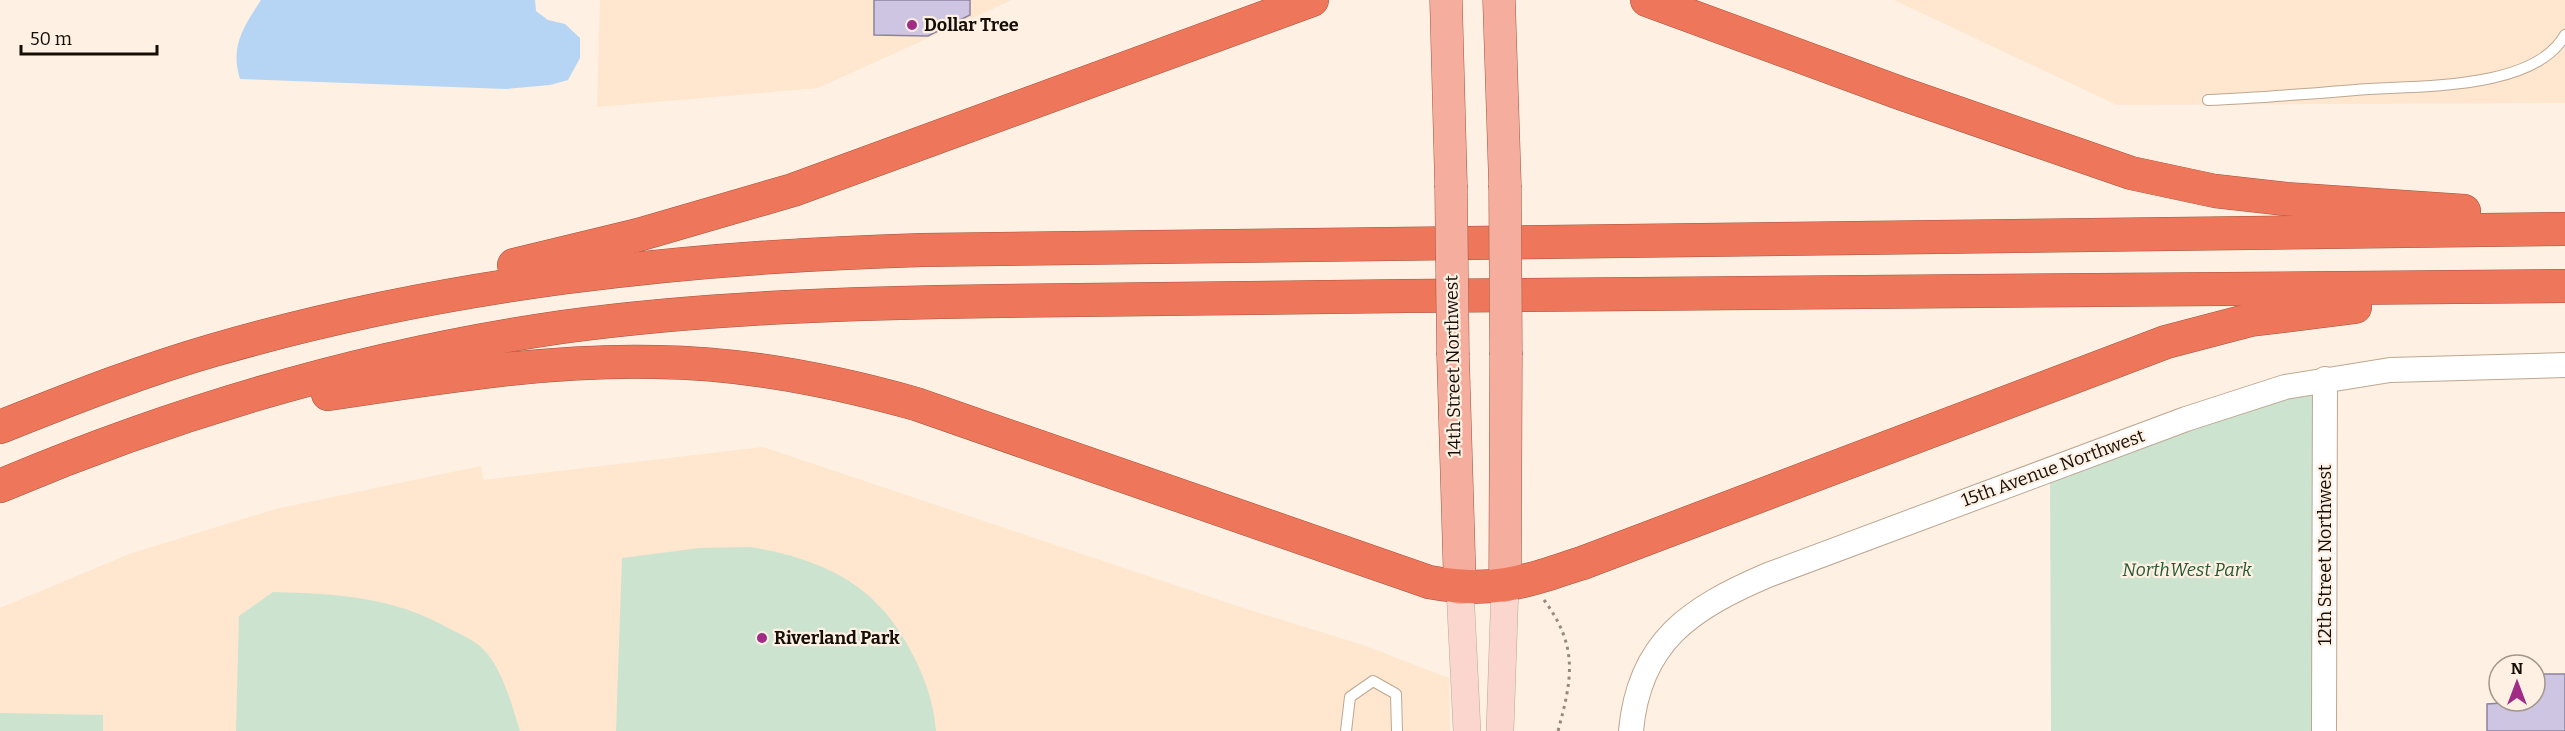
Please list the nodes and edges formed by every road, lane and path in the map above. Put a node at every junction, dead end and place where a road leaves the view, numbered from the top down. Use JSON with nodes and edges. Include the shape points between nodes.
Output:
{"nodes":[{"id":1,"x":1312,"y":0,"type":"edge"},
{"id":2,"x":1446,"y":0,"type":"edge"},
{"id":3,"x":1499,"y":0,"type":"edge"},
{"id":4,"x":1647,"y":0,"type":"edge"},
{"id":5,"x":2565,"y":35,"type":"edge"},
{"id":6,"x":2208,"y":100,"type":"dead end"},
{"id":7,"x":2565,"y":218,"type":"edge"},
{"id":8,"x":2565,"y":229,"type":"edge"},
{"id":9,"x":2565,"y":286,"type":"edge"},
{"id":10,"x":2565,"y":294,"type":"edge"},
{"id":11,"x":215,"y":350,"type":"junction"},
{"id":12,"x":2565,"y":365,"type":"edge"},
{"id":13,"x":2325,"y":379,"type":"junction"},
{"id":14,"x":0,"y":428,"type":"edge"},
{"id":15,"x":138,"y":432,"type":"junction"},
{"id":16,"x":0,"y":486,"type":"edge"},
{"id":17,"x":1518,"y":584,"type":"junction"},
{"id":18,"x":1460,"y":588,"type":"junction"},
{"id":19,"x":1346,"y":731,"type":"edge"},
{"id":20,"x":1397,"y":731,"type":"edge"},
{"id":21,"x":1467,"y":731,"type":"edge"},
{"id":22,"x":1500,"y":731,"type":"edge"},
{"id":23,"x":1558,"y":731,"type":"edge"},
{"id":24,"x":1631,"y":731,"type":"edge"},
{"id":25,"x":2324,"y":731,"type":"edge"}],
"edges":[{"from":1,"to":11,"type":"highway","via":[[793,190],[638,235],[346,308]]},
{"from":2,"to":18,"type":"main road","name":"14th Street Northwest","bridge":true},
{"from":3,"to":17,"type":"main road","bridge":true,"via":[[1506,356]]},
{"from":4,"to":7,"type":"highway","via":[[1900,93],[2153,178],[2215,191],[2286,199]]},
{"from":5,"to":6,"type":"lane","via":[[2545,58],[2489,78],[2444,86]]},
{"from":8,"to":11,"type":"highway","via":[[848,252],[647,266],[566,276],[423,300]]},
{"from":9,"to":15,"type":"highway","via":[[1928,290],[788,306],[604,322],[432,350],[254,395]]},
{"from":10,"to":17,"type":"highway","via":[[2328,309],[2214,328],[2114,361]]},
{"from":11,"to":14,"type":"highway","via":[[117,382]]},
{"from":12,"to":13,"type":"street","name":"15th Avenue Northwest","via":[[2420,368]]},
{"from":13,"to":24,"type":"street","name":"15th Avenue Northwest","via":[[2285,387],[2186,419],[1729,592],[1695,611],[1662,643],[1647,666],[1638,691]]},
{"from":13,"to":25,"type":"street","name":"12th Street Northwest"},
{"from":15,"to":16,"type":"highway"},
{"from":15,"to":18,"type":"highway","via":[[307,397],[570,363],[657,362],[742,368],[824,381],[916,404],[1399,573]]},
{"from":17,"to":18,"type":"highway"},
{"from":17,"to":22,"type":"main road"},
{"from":17,"to":23,"type":"path","via":[[1559,626],[1570,659],[1571,678]]},
{"from":18,"to":21,"type":"main road","name":"14th Street Northwest"},
{"from":19,"to":20,"type":"lane","via":[[1350,697],[1373,681],[1396,694]]}]}
